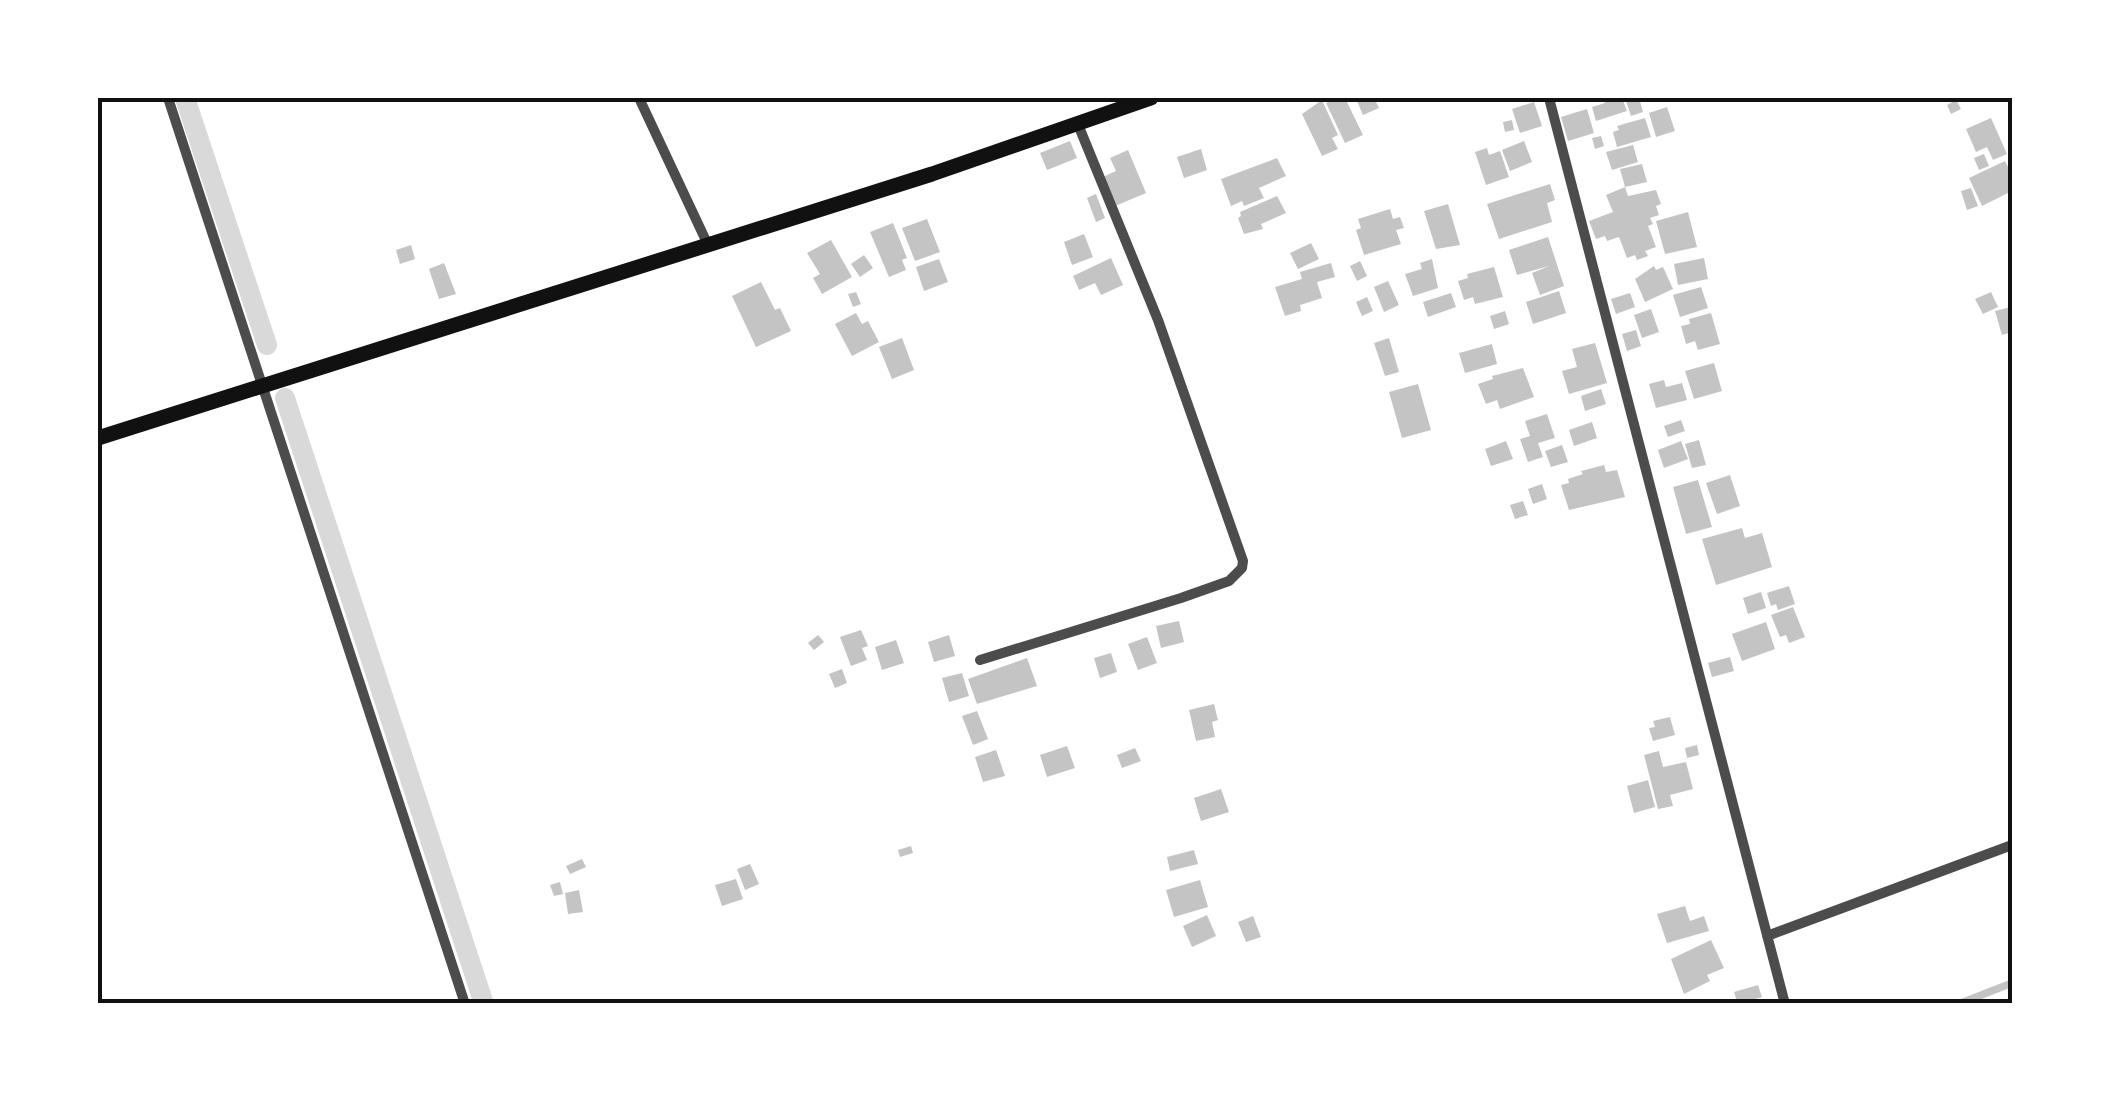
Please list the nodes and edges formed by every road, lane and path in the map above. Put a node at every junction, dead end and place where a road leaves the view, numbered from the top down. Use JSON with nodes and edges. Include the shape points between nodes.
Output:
{"nodes":[{"id":1,"x":168,"y":98,"type":"edge"},
{"id":2,"x":639,"y":98,"type":"edge"},
{"id":3,"x":1151,"y":98,"type":"edge"},
{"id":4,"x":1549,"y":98,"type":"edge"},
{"id":5,"x":1077,"y":121,"type":"junction"},
{"id":6,"x":708,"y":245,"type":"junction"},
{"id":7,"x":262,"y":386,"type":"junction"},
{"id":8,"x":98,"y":438,"type":"edge"},
{"id":9,"x":980,"y":660,"type":"dead end"},
{"id":10,"x":2012,"y":846,"type":"edge"},
{"id":11,"x":1767,"y":936,"type":"junction"},
{"id":12,"x":465,"y":1004,"type":"edge"},
{"id":13,"x":1784,"y":1004,"type":"edge"}],
"edges":[{"from":1,"to":7,"type":"street"},
{"from":2,"to":6,"type":"street"},
{"from":3,"to":5,"type":"main road"},
{"from":4,"to":11,"type":"street"},
{"from":5,"to":6,"type":"main road"},
{"from":5,"to":9,"type":"street","via":[[1158,320],[1242,568],[1229,581],[1181,598]]},
{"from":6,"to":7,"type":"main road"},
{"from":7,"to":8,"type":"main road"},
{"from":7,"to":12,"type":"street"},
{"from":10,"to":11,"type":"street"},
{"from":11,"to":13,"type":"street"}]}
